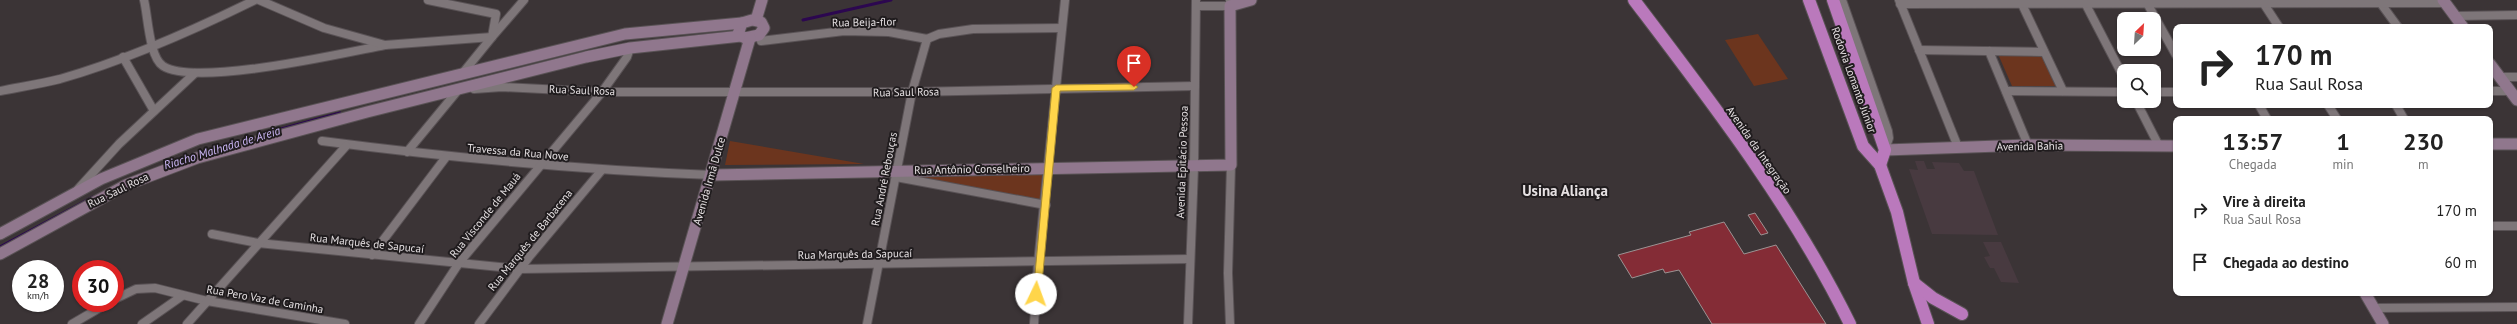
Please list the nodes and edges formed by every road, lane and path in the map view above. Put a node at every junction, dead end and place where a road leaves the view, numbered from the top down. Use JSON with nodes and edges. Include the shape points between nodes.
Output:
{"nodes":[{"id":1,"x":144,"y":0,"type":"edge"},
{"id":2,"x":255,"y":0,"type":"edge"},
{"id":3,"x":259,"y":0,"type":"edge"},
{"id":4,"x":428,"y":0,"type":"edge"},
{"id":5,"x":524,"y":0,"type":"edge"},
{"id":6,"x":762,"y":0,"type":"edge"},
{"id":7,"x":1065,"y":0,"type":"edge"},
{"id":8,"x":1251,"y":0,"type":"edge"},
{"id":9,"x":1634,"y":0,"type":"edge"},
{"id":10,"x":1809,"y":0,"type":"edge"},
{"id":11,"x":1833,"y":0,"type":"edge"},
{"id":12,"x":1842,"y":0,"type":"edge"},
{"id":13,"x":2444,"y":1,"type":"edge"},
{"id":14,"x":1900,"y":2,"type":"edge"},
{"id":15,"x":2021,"y":2,"type":"edge"},
{"id":16,"x":2085,"y":2,"type":"edge"},
{"id":17,"x":2263,"y":2,"type":"edge"},
{"id":18,"x":2380,"y":2,"type":"edge"},
{"id":19,"x":1196,"y":3,"type":"edge"},
{"id":20,"x":1230,"y":3,"type":"edge"},
{"id":21,"x":2147,"y":4,"type":"junction"},
{"id":22,"x":2517,"y":15,"type":"edge"},
{"id":23,"x":2455,"y":16,"type":"junction"},
{"id":24,"x":756,"y":20,"type":"junction"},
{"id":25,"x":742,"y":23,"type":"junction"},
{"id":26,"x":2277,"y":24,"type":"edge"},
{"id":27,"x":2396,"y":24,"type":"edge"},
{"id":28,"x":2461,"y":24,"type":"edge"},
{"id":29,"x":1062,"y":28,"type":"junction"},
{"id":30,"x":492,"y":37,"type":"junction"},
{"id":31,"x":927,"y":38,"type":"junction"},
{"id":32,"x":750,"y":39,"type":"junction"},
{"id":33,"x":153,"y":45,"type":"junction"},
{"id":34,"x":385,"y":45,"type":"junction"},
{"id":35,"x":630,"y":48,"type":"junction"},
{"id":36,"x":2173,"y":49,"type":"edge"},
{"id":37,"x":1919,"y":50,"type":"junction"},
{"id":38,"x":1989,"y":51,"type":"junction"},
{"id":39,"x":2044,"y":52,"type":"junction"},
{"id":40,"x":123,"y":57,"type":"junction"},
{"id":41,"x":2117,"y":64,"type":"edge"},
{"id":42,"x":2493,"y":68,"type":"edge"},
{"id":43,"x":195,"y":73,"type":"junction"},
{"id":44,"x":462,"y":74,"type":"junction"},
{"id":45,"x":2499,"y":77,"type":"junction"},
{"id":46,"x":2517,"y":77,"type":"edge"},
{"id":47,"x":1195,"y":86,"type":"junction"},
{"id":48,"x":1056,"y":88,"type":"junction"},
{"id":49,"x":458,"y":89,"type":"junction"},
{"id":50,"x":0,"y":91,"type":"edge"},
{"id":51,"x":2006,"y":91,"type":"junction"},
{"id":52,"x":2063,"y":91,"type":"junction"},
{"id":53,"x":2493,"y":91,"type":"edge"},
{"id":54,"x":2510,"y":91,"type":"junction"},
{"id":55,"x":602,"y":92,"type":"junction"},
{"id":56,"x":912,"y":92,"type":"junction"},
{"id":57,"x":2117,"y":92,"type":"edge"},
{"id":58,"x":2161,"y":92,"type":"edge"},
{"id":59,"x":2173,"y":92,"type":"edge"},
{"id":60,"x":734,"y":93,"type":"junction"},
{"id":61,"x":368,"y":96,"type":"junction"},
{"id":62,"x":2517,"y":100,"type":"edge"},
{"id":63,"x":2140,"y":108,"type":"edge"},
{"id":64,"x":154,"y":111,"type":"junction"},
{"id":65,"x":367,"y":112,"type":"junction"},
{"id":66,"x":322,"y":141,"type":"dead end"},
{"id":67,"x":2493,"y":144,"type":"edge"},
{"id":68,"x":2517,"y":144,"type":"edge"},
{"id":69,"x":2028,"y":145,"type":"junction"},
{"id":70,"x":346,"y":146,"type":"junction"},
{"id":71,"x":2160,"y":146,"type":"junction"},
{"id":72,"x":2173,"y":146,"type":"edge"},
{"id":73,"x":1958,"y":147,"type":"junction"},
{"id":74,"x":1885,"y":150,"type":"junction"},
{"id":75,"x":407,"y":152,"type":"junction"},
{"id":76,"x":446,"y":157,"type":"junction"},
{"id":77,"x":541,"y":164,"type":"junction"},
{"id":78,"x":1231,"y":165,"type":"junction"},
{"id":79,"x":1880,"y":165,"type":"junction"},
{"id":80,"x":1049,"y":168,"type":"junction"},
{"id":81,"x":1194,"y":168,"type":"junction"},
{"id":82,"x":601,"y":171,"type":"junction"},
{"id":83,"x":897,"y":174,"type":"junction"},
{"id":84,"x":712,"y":175,"type":"junction"},
{"id":85,"x":74,"y":194,"type":"junction"},
{"id":86,"x":1046,"y":205,"type":"junction"},
{"id":87,"x":2493,"y":225,"type":"edge"},
{"id":88,"x":2517,"y":226,"type":"edge"},
{"id":89,"x":0,"y":234,"type":"edge"},
{"id":90,"x":212,"y":234,"type":"dead end"},
{"id":91,"x":258,"y":243,"type":"junction"},
{"id":92,"x":0,"y":254,"type":"edge"},
{"id":93,"x":372,"y":255,"type":"junction"},
{"id":94,"x":1190,"y":259,"type":"junction"},
{"id":95,"x":459,"y":263,"type":"junction"},
{"id":96,"x":1038,"y":263,"type":"junction"},
{"id":97,"x":879,"y":265,"type":"junction"},
{"id":98,"x":684,"y":267,"type":"junction"},
{"id":99,"x":520,"y":269,"type":"junction"},
{"id":100,"x":1914,"y":283,"type":"junction"},
{"id":101,"x":124,"y":295,"type":"edge"},
{"id":102,"x":182,"y":296,"type":"junction"},
{"id":103,"x":2366,"y":296,"type":"edge"},
{"id":104,"x":207,"y":301,"type":"junction"},
{"id":105,"x":2517,"y":307,"type":"edge"},
{"id":106,"x":2374,"y":308,"type":"junction"},
{"id":107,"x":93,"y":312,"type":"edge"},
{"id":108,"x":1962,"y":314,"type":"dead end"},
{"id":109,"x":72,"y":324,"type":"edge"},
{"id":110,"x":142,"y":324,"type":"edge"},
{"id":111,"x":187,"y":324,"type":"edge"},
{"id":112,"x":345,"y":324,"type":"edge"},
{"id":113,"x":419,"y":324,"type":"edge"},
{"id":114,"x":479,"y":324,"type":"edge"},
{"id":115,"x":667,"y":324,"type":"edge"},
{"id":116,"x":867,"y":324,"type":"edge"},
{"id":117,"x":1034,"y":324,"type":"edge"},
{"id":118,"x":1188,"y":324,"type":"edge"},
{"id":119,"x":1230,"y":324,"type":"edge"},
{"id":120,"x":1850,"y":324,"type":"edge"},
{"id":121,"x":1928,"y":324,"type":"edge"},
{"id":122,"x":2383,"y":324,"type":"edge"}],
"edges":[{"from":1,"to":33,"type":"street"},
{"from":2,"to":33,"type":"street","via":[[200,27]]},
{"from":3,"to":34,"type":"street","via":[[324,28]]},
{"from":4,"to":30,"type":"street","via":[[496,14]]},
{"from":5,"to":30,"type":"street"},
{"from":6,"to":24,"type":"main road"},
{"from":7,"to":29,"type":"street"},
{"from":8,"to":20,"type":"main road"},
{"from":9,"to":120,"type":"highway","name":"Avenida da Integração","via":[[1749,154],[1814,256]]},
{"from":10,"to":79,"type":"highway","name":"Rodovia Lomanto Júnior","via":[[1863,146]]},
{"from":11,"to":74,"type":"highway","name":"Rodovia Lomanto Júnior"},
{"from":12,"to":74,"type":"street","via":[[1888,132]]},
{"from":13,"to":18,"type":"street"},
{"from":13,"to":23,"type":"main road"},
{"from":14,"to":15,"type":"street"},
{"from":14,"to":37,"type":"street"},
{"from":15,"to":16,"type":"street"},
{"from":15,"to":39,"type":"street"},
{"from":16,"to":21,"type":"street"},
{"from":16,"to":41,"type":"street"},
{"from":17,"to":18,"type":"street"},
{"from":17,"to":21,"type":"street"},
{"from":17,"to":26,"type":"street"},
{"from":18,"to":27,"type":"street"},
{"from":19,"to":20,"type":"street"},
{"from":19,"to":47,"type":"street","name":"Avenida Epitácio Pessoa"},
{"from":20,"to":78,"type":"main road"},
{"from":21,"to":36,"type":"street"},
{"from":22,"to":23,"type":"street"},
{"from":23,"to":28,"type":"main road"},
{"from":24,"to":25,"type":"main road"},
{"from":24,"to":32,"type":"main road","via":[[761,22],[764,28],[760,35]]},
{"from":25,"to":32,"type":"main road","via":[[738,30]]},
{"from":25,"to":44,"type":"main road","via":[[625,34]]},
{"from":29,"to":31,"type":"street","via":[[968,28]]},
{"from":29,"to":48,"type":"street"},
{"from":30,"to":34,"type":"street"},
{"from":30,"to":44,"type":"street"},
{"from":31,"to":32,"type":"street","name":"Rua Beija-flor","via":[[901,32],[860,32]]},
{"from":31,"to":56,"type":"street","name":"Rua André Rebouças"},
{"from":32,"to":35,"type":"main road"},
{"from":32,"to":60,"type":"main road","name":"Avenida Irmã Dulce"},
{"from":33,"to":40,"type":"street"},
{"from":33,"to":43,"type":"street","via":[[156,58],[163,66],[181,72]]},
{"from":34,"to":43,"type":"street","via":[[276,64]]},
{"from":35,"to":49,"type":"main road"},
{"from":35,"to":55,"type":"street","name":"Rua Visconde de Mauá","via":[[627,57]]},
{"from":37,"to":38,"type":"street"},
{"from":37,"to":73,"type":"street"},
{"from":38,"to":39,"type":"street"},
{"from":38,"to":51,"type":"street"},
{"from":39,"to":52,"type":"street"},
{"from":40,"to":50,"type":"street","via":[[59,79]]},
{"from":40,"to":64,"type":"street"},
{"from":42,"to":45,"type":"main road"},
{"from":43,"to":64,"type":"street"},
{"from":44,"to":61,"type":"main road"},
{"from":45,"to":46,"type":"street"},
{"from":45,"to":54,"type":"main road"},
{"from":47,"to":48,"type":"street","name":"Rua Saul Rosa"},
{"from":47,"to":81,"type":"street","name":"Avenida Epitácio Pessoa"},
{"from":48,"to":56,"type":"street","name":"Rua Saul Rosa"},
{"from":48,"to":80,"type":"street"},
{"from":49,"to":55,"type":"street","name":"Rua Saul Rosa","via":[[502,87]]},
{"from":49,"to":65,"type":"main road","name":"Rua Saul Rosa"},
{"from":49,"to":75,"type":"street"},
{"from":51,"to":52,"type":"street"},
{"from":51,"to":69,"type":"street"},
{"from":52,"to":57,"type":"street"},
{"from":53,"to":54,"type":"street"},
{"from":54,"to":62,"type":"main road"},
{"from":55,"to":60,"type":"street","name":"Rua Saul Rosa"},
{"from":55,"to":77,"type":"street","name":"Rua Visconde de Mauá"},
{"from":56,"to":60,"type":"street","name":"Rua Saul Rosa"},
{"from":56,"to":83,"type":"street","name":"Rua André Rebouças"},
{"from":58,"to":59,"type":"street"},
{"from":60,"to":84,"type":"main road","name":"Avenida Irmã Dulce"},
{"from":61,"to":65,"type":"street"},
{"from":61,"to":85,"type":"main road","via":[[198,139],[101,179]]},
{"from":63,"to":71,"type":"street"},
{"from":64,"to":85,"type":"street","via":[[119,144]]},
{"from":65,"to":92,"type":"main road","name":"Rua Saul Rosa","via":[[163,169],[83,207]]},
{"from":66,"to":70,"type":"street","name":"Travessa da Rua Nove"},
{"from":67,"to":68,"type":"main road"},
{"from":69,"to":71,"type":"main road","name":"Avenida Bahia"},
{"from":69,"to":73,"type":"main road","name":"Avenida Bahia"},
{"from":70,"to":75,"type":"street","name":"Travessa da Rua Nove"},
{"from":70,"to":91,"type":"street"},
{"from":71,"to":72,"type":"main road","name":"Avenida Bahia"},
{"from":73,"to":74,"type":"main road","name":"Avenida Bahia"},
{"from":74,"to":79,"type":"highway"},
{"from":75,"to":76,"type":"street","name":"Travessa da Rua Nove"},
{"from":76,"to":77,"type":"street","name":"Travessa da Rua Nove"},
{"from":76,"to":93,"type":"street"},
{"from":77,"to":82,"type":"street","name":"Travessa da Rua Nove"},
{"from":77,"to":95,"type":"street","name":"Rua Visconde de Mauá"},
{"from":78,"to":81,"type":"main road","name":"Rua Antônio Conselheiro"},
{"from":78,"to":119,"type":"street","via":[[1228,273]]},
{"from":79,"to":100,"type":"highway","name":"Rodovia Lomanto Júnior","via":[[1896,212]]},
{"from":80,"to":81,"type":"main road","name":"Rua Antônio Conselheiro"},
{"from":80,"to":83,"type":"main road","name":"Rua Antônio Conselheiro"},
{"from":80,"to":86,"type":"street"},
{"from":81,"to":94,"type":"street","name":"Avenida Epitácio Pessoa"},
{"from":82,"to":84,"type":"street","name":"Travessa da Rua Nove"},
{"from":82,"to":99,"type":"street","name":"Rua Marquês de Barbacena"},
{"from":83,"to":84,"type":"main road","name":"Rua Antônio Conselheiro"},
{"from":83,"to":86,"type":"street","name":"Rua Antônio Conselheiro"},
{"from":83,"to":97,"type":"street","name":"Rua André Rebouças"},
{"from":84,"to":98,"type":"main road","name":"Avenida Irmã Dulce"},
{"from":85,"to":89,"type":"main road"},
{"from":86,"to":96,"type":"street"},
{"from":87,"to":88,"type":"street"},
{"from":90,"to":91,"type":"street","name":"Rua Marquês de Sapucaí"},
{"from":91,"to":93,"type":"street","name":"Rua Marquês de Sapucaí"},
{"from":91,"to":104,"type":"street"},
{"from":93,"to":95,"type":"street","name":"Rua Marquês de Sapucaí"},
{"from":94,"to":96,"type":"street","name":"Rua Marquês da Sapucaí"},
{"from":94,"to":118,"type":"street","name":"Avenida Epitácio Pessoa"},
{"from":95,"to":99,"type":"street","name":"Rua Marquês de Sapucaí"},
{"from":95,"to":113,"type":"street","name":"Rua Visconde de Mauá"},
{"from":96,"to":97,"type":"street","name":"Rua Marquês da Sapucaí"},
{"from":96,"to":117,"type":"street"},
{"from":97,"to":98,"type":"street","name":"Rua Marquês da Sapucaí"},
{"from":97,"to":116,"type":"street","name":"Rua André Rebouças"},
{"from":98,"to":99,"type":"street","name":"Rua Marquês da Sapucaí"},
{"from":98,"to":115,"type":"main road","name":"Avenida Irmã Dulce"},
{"from":99,"to":114,"type":"street","name":"Rua Marquês de Barbacena"},
{"from":100,"to":108,"type":"highway","via":[[1933,298]]},
{"from":100,"to":121,"type":"highway","name":"Rodovia Lomanto Júnior"},
{"from":101,"to":102,"type":"street","name":"Rua Pero Vaz de Caminha","via":[[149,287],[165,289]]},
{"from":102,"to":104,"type":"street","name":"Rua Pero Vaz de Caminha"},
{"from":102,"to":110,"type":"street"},
{"from":103,"to":106,"type":"main road"},
{"from":104,"to":111,"type":"street"},
{"from":104,"to":112,"type":"street","name":"Rua Pero Vaz de Caminha"},
{"from":105,"to":106,"type":"street"},
{"from":106,"to":122,"type":"main road"},
{"from":107,"to":109,"type":"street"}]}
